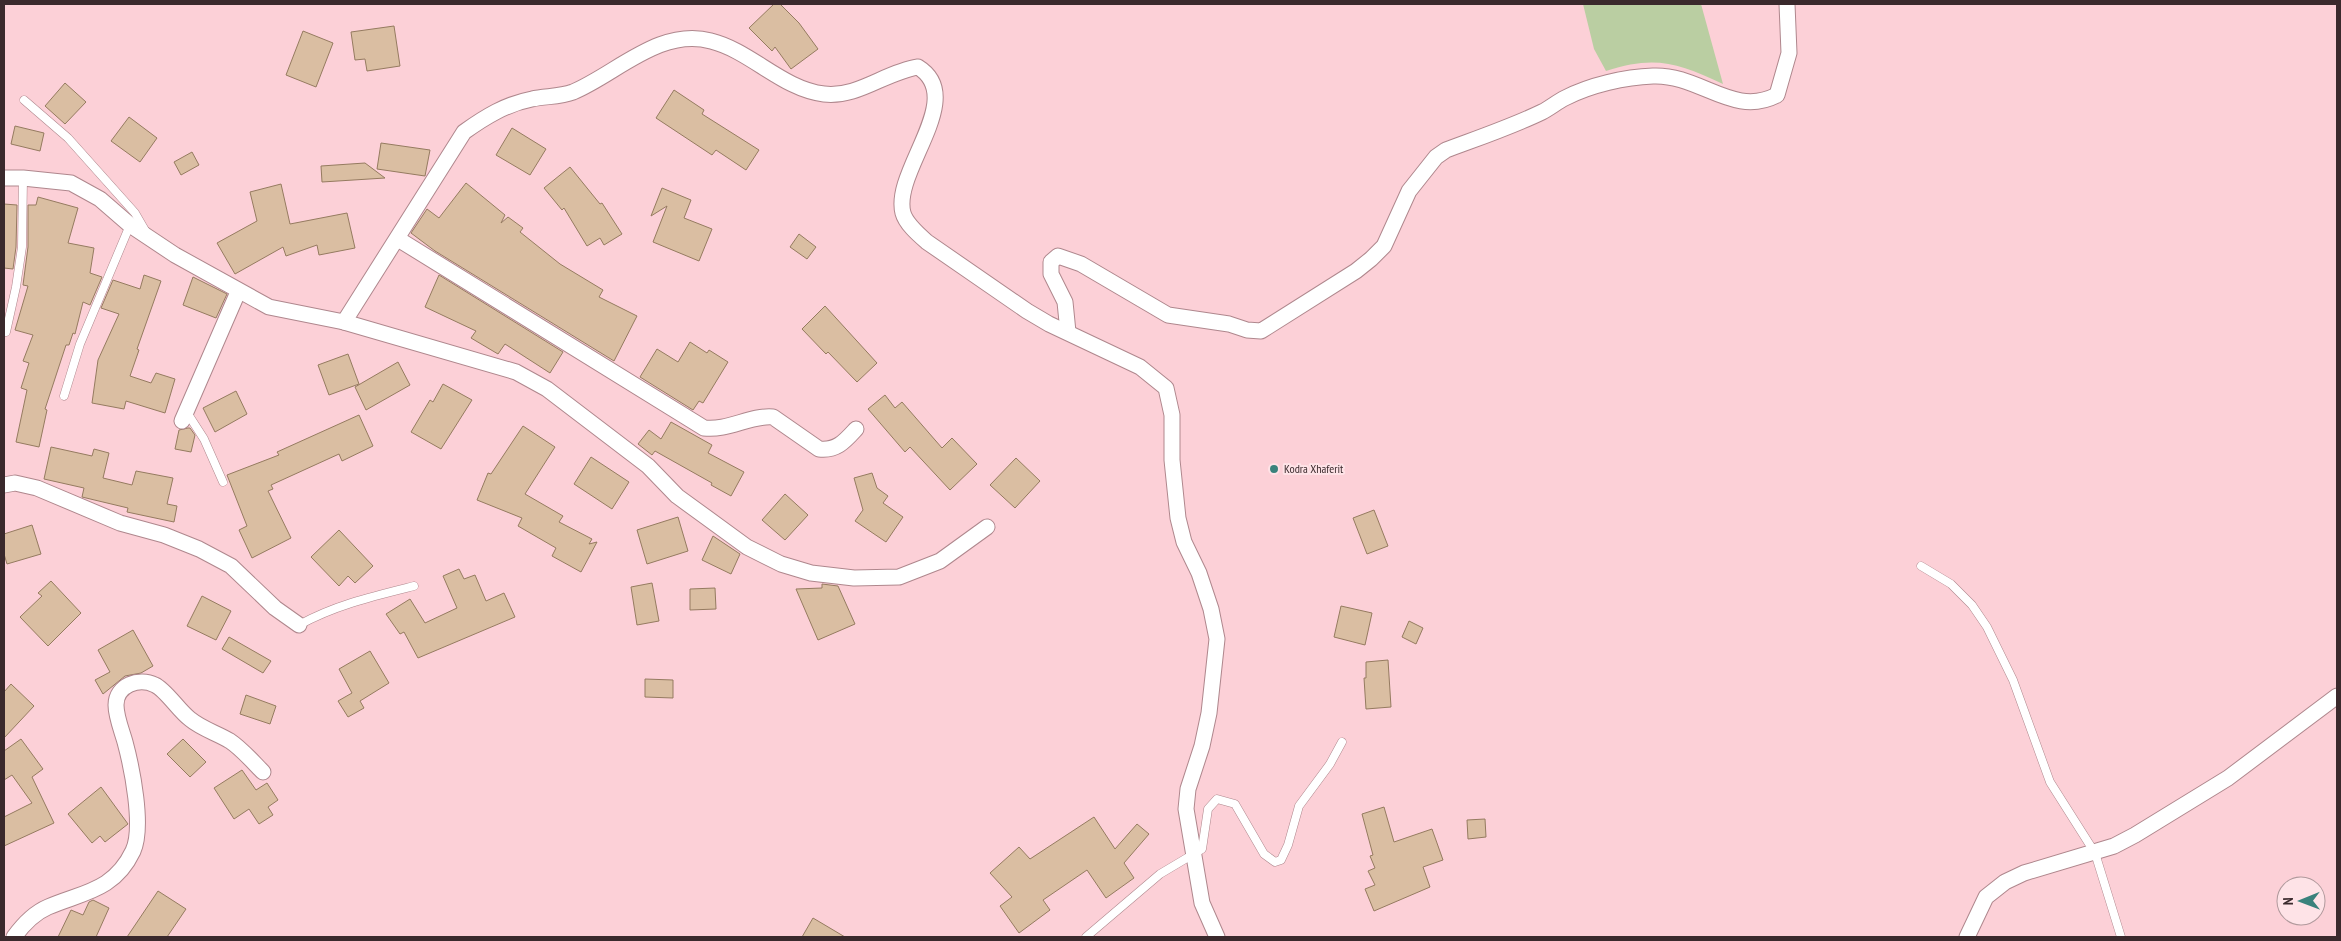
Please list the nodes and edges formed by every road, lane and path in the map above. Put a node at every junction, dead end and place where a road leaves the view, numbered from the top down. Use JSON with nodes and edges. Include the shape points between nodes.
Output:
{"nodes":[{"id":1,"x":1787,"y":4,"type":"edge"},
{"id":2,"x":24,"y":100,"type":"dead end"},
{"id":3,"x":4,"y":178,"type":"edge"},
{"id":4,"x":23,"y":178,"type":"junction"},
{"id":5,"x":130,"y":225,"type":"junction"},
{"id":6,"x":149,"y":238,"type":"junction"},
{"id":7,"x":398,"y":239,"type":"junction"},
{"id":8,"x":238,"y":292,"type":"junction"},
{"id":9,"x":344,"y":322,"type":"junction"},
{"id":10,"x":6,"y":332,"type":"dead end"},
{"id":11,"x":1068,"y":332,"type":"junction"},
{"id":12,"x":64,"y":396,"type":"dead end"},
{"id":13,"x":184,"y":416,"type":"joint"},
{"id":14,"x":856,"y":429,"type":"dead end"},
{"id":15,"x":223,"y":482,"type":"dead end"},
{"id":16,"x":4,"y":485,"type":"edge"},
{"id":17,"x":987,"y":526,"type":"dead end"},
{"id":18,"x":1921,"y":566,"type":"dead end"},
{"id":19,"x":414,"y":586,"type":"dead end"},
{"id":20,"x":300,"y":625,"type":"joint"},
{"id":21,"x":2337,"y":696,"type":"edge"},
{"id":22,"x":1342,"y":742,"type":"dead end"},
{"id":23,"x":263,"y":772,"type":"dead end"},
{"id":24,"x":1192,"y":853,"type":"junction"},
{"id":25,"x":2095,"y":853,"type":"junction"},
{"id":26,"x":14,"y":937,"type":"edge"},
{"id":27,"x":1086,"y":937,"type":"edge"},
{"id":28,"x":1217,"y":937,"type":"edge"},
{"id":29,"x":1967,"y":937,"type":"edge"},
{"id":30,"x":2121,"y":937,"type":"edge"}],
"edges":[{"from":1,"to":11,"type":"street","via":[[1789,53],[1777,95],[1764,102],[1746,103],[1682,78],[1626,79],[1565,98],[1544,111],[1446,150],[1436,157],[1409,191],[1384,246],[1371,259],[1261,331],[1168,315],[1081,264],[1058,256],[1051,262],[1051,274],[1065,302]]},
{"from":2,"to":6,"type":"lane","via":[[68,138],[135,213]]},
{"from":3,"to":4,"type":"street"},
{"from":4,"to":5,"type":"street","via":[[71,184],[100,199]]},
{"from":4,"to":10,"type":"lane","via":[[22,247]]},
{"from":5,"to":6,"type":"street"},
{"from":5,"to":12,"type":"lane","via":[[80,344]]},
{"from":6,"to":8,"type":"street"},
{"from":7,"to":9,"type":"street"},
{"from":7,"to":11,"type":"street","via":[[464,132],[483,118],[529,99],[570,93],[676,38],[711,41],[787,81],[825,94],[858,90],[905,69],[918,67],[934,83],[934,109],[908,177],[902,199],[903,213],[916,233],[927,242],[1027,311]]},
{"from":7,"to":14,"type":"street","via":[[704,428],[715,429],[765,416],[773,417],[819,449],[828,450],[839,446]]},
{"from":8,"to":9,"type":"street","via":[[269,307]]},
{"from":8,"to":13,"type":"street"},
{"from":9,"to":17,"type":"street","via":[[516,372],[539,385],[648,466],[677,496],[747,547],[781,564],[811,573],[854,578],[899,577],[940,561]]},
{"from":11,"to":24,"type":"street","via":[[1140,367],[1166,388],[1171,402],[1178,518],[1184,542],[1211,609],[1217,639],[1209,713],[1188,789],[1186,809]]},
{"from":13,"to":15,"type":"lane","via":[[204,439]]},
{"from":16,"to":20,"type":"street","via":[[37,488],[120,523],[199,549],[231,566],[275,608]]},
{"from":18,"to":25,"type":"lane","via":[[1952,584],[1972,605],[1987,628],[2013,680],[2050,782]]},
{"from":19,"to":20,"type":"lane","via":[[320,613]]},
{"from":21,"to":25,"type":"street","via":[[2228,778],[2135,835]]},
{"from":22,"to":24,"type":"lane","via":[[1299,806],[1281,860],[1274,862],[1264,854],[1235,804],[1217,799],[1208,809],[1202,849]]},
{"from":23,"to":26,"type":"street","via":[[231,742],[190,719],[157,685],[142,680],[130,683],[120,692],[116,705],[132,773],[138,831],[134,849],[126,864],[110,880],[90,893],[47,908],[22,926]]},
{"from":24,"to":27,"type":"lane","via":[[1160,874]]},
{"from":24,"to":28,"type":"street","via":[[1202,903]]},
{"from":25,"to":29,"type":"street","via":[[2024,873],[2004,882],[1986,898]]},
{"from":25,"to":30,"type":"lane"}]}
